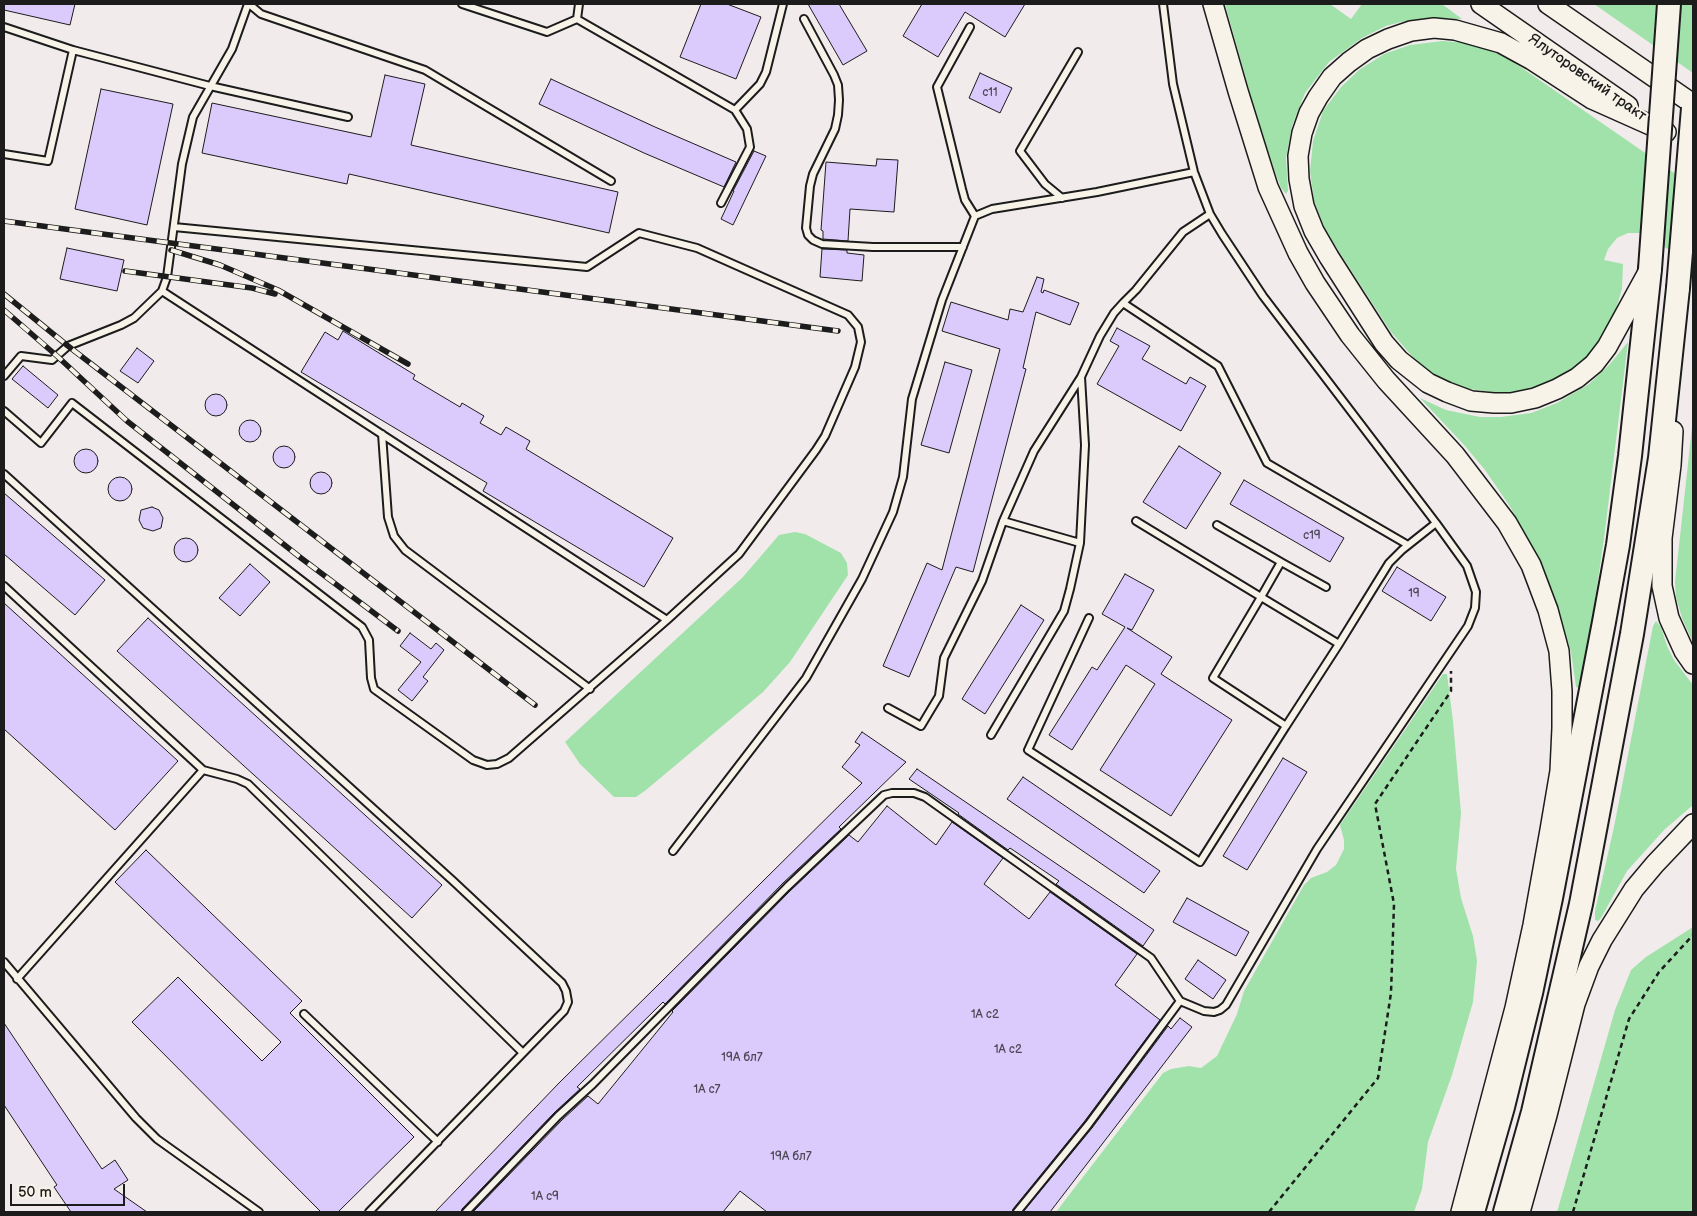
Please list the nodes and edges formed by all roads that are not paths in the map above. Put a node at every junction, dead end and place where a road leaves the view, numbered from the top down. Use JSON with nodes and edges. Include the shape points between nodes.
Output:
{"nodes":[{"id":1,"x":248,"y":4,"type":"edge"},
{"id":2,"x":462,"y":4,"type":"edge"},
{"id":3,"x":579,"y":4,"type":"edge"},
{"id":4,"x":782,"y":4,"type":"edge"},
{"id":5,"x":1162,"y":4,"type":"edge"},
{"id":6,"x":1213,"y":4,"type":"edge"},
{"id":7,"x":1481,"y":4,"type":"edge"},
{"id":8,"x":1548,"y":4,"type":"edge"},
{"id":9,"x":1559,"y":4,"type":"edge"},
{"id":10,"x":1669,"y":4,"type":"edge"},
{"id":11,"x":577,"y":19,"type":"junction"},
{"id":12,"x":804,"y":19,"type":"dead end"},
{"id":13,"x":4,"y":27,"type":"edge"},
{"id":14,"x":970,"y":27,"type":"dead end"},
{"id":15,"x":1597,"y":38,"type":"junction"},
{"id":16,"x":73,"y":50,"type":"junction"},
{"id":17,"x":1078,"y":52,"type":"dead end"},
{"id":18,"x":210,"y":86,"type":"junction"},
{"id":19,"x":1691,"y":103,"type":"edge"},
{"id":20,"x":734,"y":110,"type":"junction"},
{"id":21,"x":348,"y":117,"type":"dead end"},
{"id":22,"x":1666,"y":132,"type":"junction"},
{"id":23,"x":1693,"y":151,"type":"edge"},
{"id":24,"x":4,"y":154,"type":"edge"},
{"id":25,"x":1194,"y":172,"type":"junction"},
{"id":26,"x":611,"y":181,"type":"dead end"},
{"id":27,"x":1062,"y":198,"type":"junction"},
{"id":28,"x":721,"y":203,"type":"dead end"},
{"id":29,"x":1210,"y":214,"type":"junction"},
{"id":30,"x":976,"y":216,"type":"junction"},
{"id":31,"x":174,"y":227,"type":"junction"},
{"id":32,"x":963,"y":248,"type":"junction"},
{"id":33,"x":1650,"y":269,"type":"junction"},
{"id":34,"x":162,"y":291,"type":"junction"},
{"id":35,"x":1678,"y":293,"type":"junction"},
{"id":36,"x":1123,"y":303,"type":"junction"},
{"id":37,"x":4,"y":376,"type":"edge"},
{"id":38,"x":1081,"y":377,"type":"junction"},
{"id":39,"x":4,"y":411,"type":"edge"},
{"id":40,"x":382,"y":434,"type":"junction"},
{"id":41,"x":4,"y":474,"type":"edge"},
{"id":42,"x":1003,"y":521,"type":"junction"},
{"id":43,"x":1136,"y":521,"type":"dead end"},
{"id":44,"x":1436,"y":523,"type":"junction"},
{"id":45,"x":1217,"y":524,"type":"dead end"},
{"id":46,"x":1080,"y":543,"type":"junction"},
{"id":47,"x":1408,"y":545,"type":"junction"},
{"id":48,"x":1281,"y":562,"type":"junction"},
{"id":49,"x":4,"y":586,"type":"edge"},
{"id":50,"x":1326,"y":586,"type":"dead end"},
{"id":51,"x":1260,"y":597,"type":"junction"},
{"id":52,"x":1089,"y":618,"type":"dead end"},
{"id":53,"x":668,"y":620,"type":"junction"},
{"id":54,"x":1339,"y":644,"type":"junction"},
{"id":55,"x":1693,"y":664,"type":"edge"},
{"id":56,"x":590,"y":688,"type":"junction"},
{"id":57,"x":888,"y":708,"type":"dead end"},
{"id":58,"x":1286,"y":726,"type":"junction"},
{"id":59,"x":991,"y":735,"type":"dead end"},
{"id":60,"x":203,"y":770,"type":"junction"},
{"id":61,"x":1693,"y":824,"type":"edge"},
{"id":62,"x":673,"y":851,"type":"dead end"},
{"id":63,"x":4,"y":962,"type":"edge"},
{"id":64,"x":17,"y":979,"type":"junction"},
{"id":65,"x":1180,"y":1001,"type":"junction"},
{"id":66,"x":304,"y":1014,"type":"dead end"},
{"id":67,"x":523,"y":1053,"type":"junction"},
{"id":68,"x":438,"y":1142,"type":"junction"},
{"id":69,"x":258,"y":1212,"type":"edge"},
{"id":70,"x":369,"y":1212,"type":"edge"},
{"id":71,"x":466,"y":1212,"type":"edge"},
{"id":72,"x":1017,"y":1212,"type":"edge"},
{"id":73,"x":1461,"y":1212,"type":"edge"},
{"id":74,"x":1472,"y":1212,"type":"edge"},
{"id":75,"x":1505,"y":1212,"type":"edge"},
{"id":76,"x":1520,"y":1212,"type":"edge"}],
"edges":[{"from":1,"to":18,"type":"lane","via":[[232,48]]},
{"from":1,"to":26,"type":"lane","via":[[261,14],[425,70]]},
{"from":2,"to":11,"type":"lane","via":[[547,32]]},
{"from":3,"to":11,"type":"lane"},
{"from":4,"to":20,"type":"lane","via":[[766,72],[760,84]]},
{"from":5,"to":25,"type":"lane","via":[[1173,84]]},
{"from":6,"to":73,"type":"main road","via":[[1268,186],[1298,253],[1350,335],[1386,380],[1455,455],[1507,523],[1531,565],[1559,651],[1562,691],[1560,772],[1550,830],[1515,1008]]},
{"from":7,"to":22,"type":"main road","name":"Ялуторовский тракт"},
{"from":8,"to":15,"type":"main road"},
{"from":9,"to":15,"type":"main road"},
{"from":10,"to":33,"type":"highway","bridge":true},
{"from":11,"to":20,"type":"lane"},
{"from":12,"to":32,"type":"lane","via":[[834,75],[839,100],[835,129],[810,186],[808,235],[822,244]]},
{"from":13,"to":16,"type":"lane"},
{"from":14,"to":30,"type":"lane","via":[[937,87],[962,189]]},
{"from":15,"to":19,"type":"main road"},
{"from":16,"to":18,"type":"lane"},
{"from":16,"to":24,"type":"lane","via":[[48,161]]},
{"from":17,"to":27,"type":"lane","via":[[1020,150],[1045,184]]},
{"from":18,"to":21,"type":"lane"},
{"from":18,"to":31,"type":"lane","via":[[193,117],[182,164]]},
{"from":19,"to":35,"type":"highway","bridge":true},
{"from":20,"to":28,"type":"lane","via":[[747,129],[750,148]]},
{"from":22,"to":23,"type":"main road","name":"Ялуторовский тракт"},
{"from":22,"to":33,"type":"main road","via":[[1592,99],[1501,43],[1455,30],[1434,28],[1411,31],[1367,49],[1332,77],[1309,113],[1298,156],[1304,206],[1314,231],[1384,343],[1428,383],[1471,400],[1512,403],[1527,400],[1577,378],[1607,348]]},
{"from":25,"to":27,"type":"lane"},
{"from":25,"to":29,"type":"lane"},
{"from":27,"to":30,"type":"lane","via":[[992,209]]},
{"from":29,"to":36,"type":"lane","via":[[1182,232]]},
{"from":29,"to":44,"type":"lane","via":[[1264,296]]},
{"from":30,"to":32,"type":"lane"},
{"from":31,"to":34,"type":"lane"},
{"from":31,"to":53,"type":"lane","via":[[587,267],[638,233],[697,248],[848,315],[858,327],[862,342],[855,367],[825,436],[739,554]]},
{"from":32,"to":62,"type":"lane","via":[[942,300],[912,398],[903,477],[893,512],[862,579],[806,678]]},
{"from":33,"to":74,"type":"highway","via":[[1629,465],[1604,622],[1531,993],[1503,1107]]},
{"from":34,"to":37,"type":"lane","via":[[134,318],[121,325],[68,346],[52,360],[21,356]]},
{"from":34,"to":40,"type":"lane"},
{"from":35,"to":55,"type":"main road","via":[[1671,465],[1662,538],[1662,586],[1669,618]]},
{"from":35,"to":75,"type":"highway","via":[[1647,545],[1581,904],[1533,1112]]},
{"from":36,"to":38,"type":"lane","via":[[1100,336]]},
{"from":36,"to":47,"type":"lane","via":[[1218,366],[1267,463]]},
{"from":38,"to":42,"type":"lane","via":[[1034,451]]},
{"from":38,"to":46,"type":"lane","via":[[1085,445]]},
{"from":39,"to":56,"type":"lane","via":[[41,443],[72,403],[362,627],[369,640],[370,678],[374,689],[474,760],[487,765],[509,758]]},
{"from":40,"to":53,"type":"lane"},
{"from":40,"to":56,"type":"lane","via":[[388,517],[394,536],[405,550]]},
{"from":41,"to":67,"type":"lane","via":[[562,983],[568,1002],[564,1011]]},
{"from":42,"to":46,"type":"lane"},
{"from":42,"to":57,"type":"lane","via":[[982,581],[944,658],[939,696],[921,726]]},
{"from":43,"to":51,"type":"lane"},
{"from":44,"to":47,"type":"lane"},
{"from":44,"to":65,"type":"lane","via":[[1467,566],[1476,592],[1475,608],[1468,626],[1317,849],[1226,1005],[1214,1012]]},
{"from":45,"to":48,"type":"lane"},
{"from":46,"to":59,"type":"lane","via":[[1064,611]]},
{"from":47,"to":54,"type":"lane","via":[[1389,563]]},
{"from":48,"to":50,"type":"lane"},
{"from":48,"to":51,"type":"lane"},
{"from":49,"to":60,"type":"lane"},
{"from":51,"to":54,"type":"lane"},
{"from":51,"to":58,"type":"lane","via":[[1213,678]]},
{"from":52,"to":58,"type":"lane","via":[[1028,750],[1200,862]]},
{"from":53,"to":56,"type":"lane"},
{"from":54,"to":58,"type":"lane"},
{"from":60,"to":64,"type":"lane"},
{"from":60,"to":67,"type":"lane","via":[[248,784]]},
{"from":61,"to":76,"type":"main road","via":[[1634,889],[1589,966]]},
{"from":63,"to":64,"type":"lane"},
{"from":64,"to":69,"type":"lane","via":[[143,1125]]},
{"from":65,"to":71,"type":"lane","via":[[1151,958],[925,798],[914,793],[884,795],[787,887]]},
{"from":65,"to":72,"type":"lane"},
{"from":66,"to":68,"type":"lane"},
{"from":67,"to":68,"type":"lane"},
{"from":68,"to":70,"type":"lane"}]}
